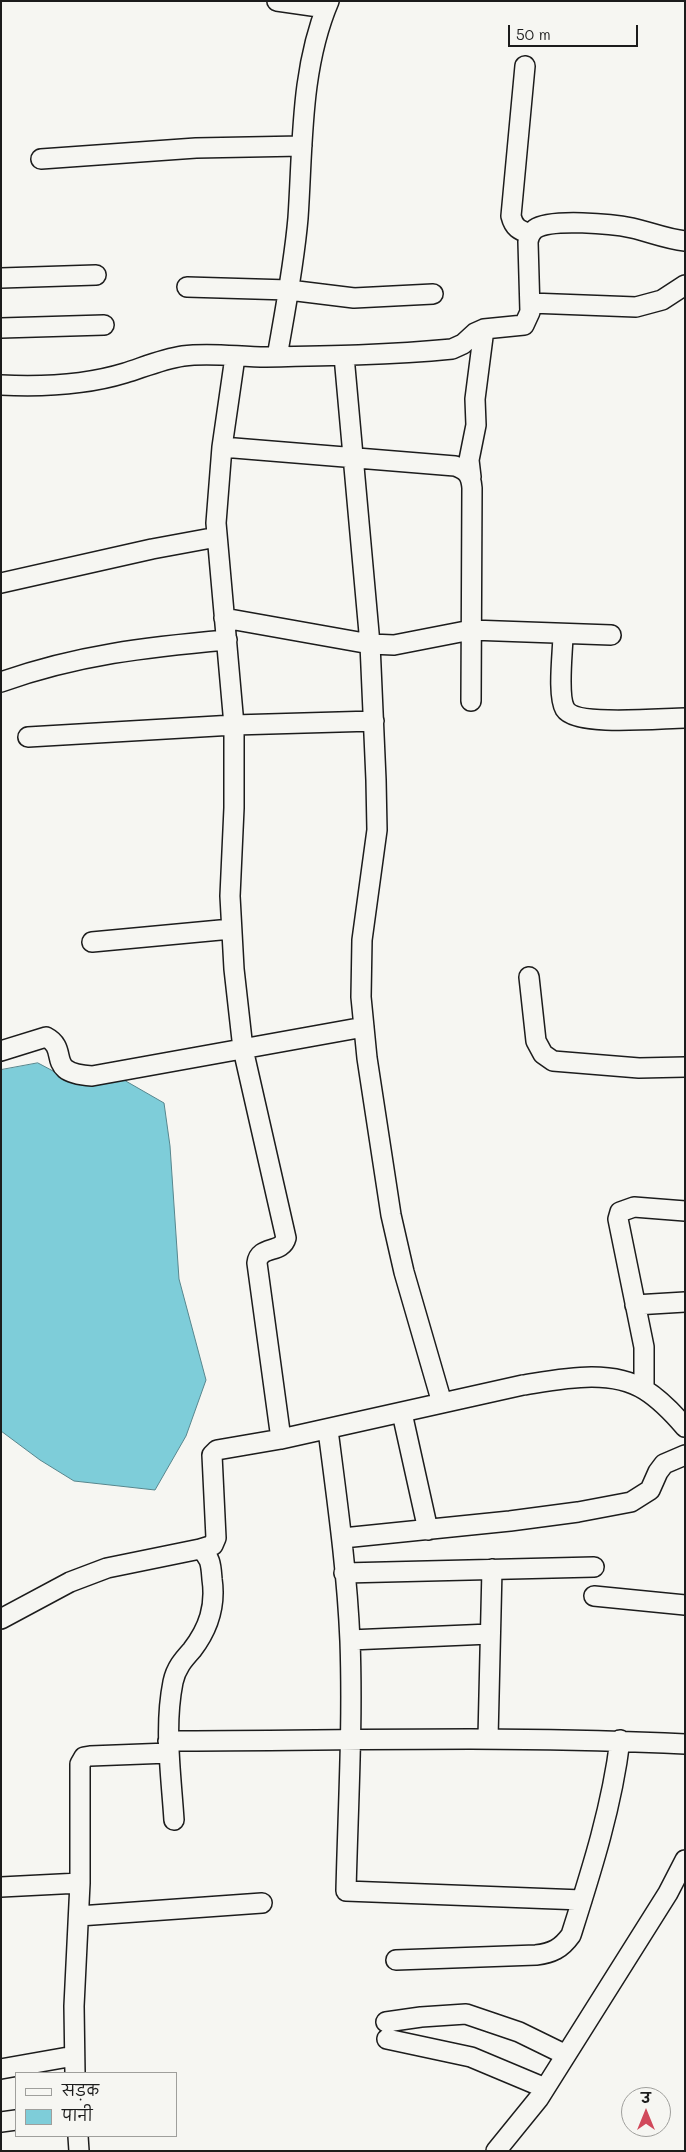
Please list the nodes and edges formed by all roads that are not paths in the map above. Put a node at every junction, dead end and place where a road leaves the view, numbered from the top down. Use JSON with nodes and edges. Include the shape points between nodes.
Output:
{"nodes":[{"id":1,"x":277,"y":1,"type":"edge"},
{"id":2,"x":327,"y":5,"type":"edge"},
{"id":3,"x":526,"y":66,"type":"dead end"},
{"id":4,"x":302,"y":146,"type":"junction"},
{"id":5,"x":41,"y":159,"type":"dead end"},
{"id":6,"x":530,"y":234,"type":"junction"},
{"id":7,"x":685,"y":241,"type":"edge"},
{"id":8,"x":96,"y":275,"type":"dead end"},
{"id":9,"x":1,"y":278,"type":"edge"},
{"id":10,"x":685,"y":285,"type":"edge"},
{"id":11,"x":187,"y":287,"type":"dead end"},
{"id":12,"x":289,"y":290,"type":"junction"},
{"id":13,"x":433,"y":294,"type":"dead end"},
{"id":14,"x":530,"y":303,"type":"junction"},
{"id":15,"x":104,"y":325,"type":"dead end"},
{"id":16,"x":1,"y":328,"type":"edge"},
{"id":17,"x":484,"y":329,"type":"junction"},
{"id":18,"x":344,"y":356,"type":"junction"},
{"id":19,"x":235,"y":357,"type":"junction"},
{"id":20,"x":277,"y":357,"type":"junction"},
{"id":21,"x":1,"y":385,"type":"edge"},
{"id":22,"x":222,"y":447,"type":"junction"},
{"id":23,"x":354,"y":458,"type":"junction"},
{"id":24,"x":471,"y":477,"type":"junction"},
{"id":25,"x":217,"y":537,"type":"junction"},
{"id":26,"x":1,"y":583,"type":"edge"},
{"id":27,"x":224,"y":618,"type":"junction"},
{"id":28,"x":471,"y":630,"type":"junction"},
{"id":29,"x":564,"y":634,"type":"junction"},
{"id":30,"x":611,"y":635,"type":"dead end"},
{"id":31,"x":226,"y":640,"type":"junction"},
{"id":32,"x":370,"y":644,"type":"junction"},
{"id":33,"x":1,"y":682,"type":"edge"},
{"id":34,"x":470,"y":701,"type":"dead end"},
{"id":35,"x":685,"y":718,"type":"edge"},
{"id":36,"x":374,"y":722,"type":"junction"},
{"id":37,"x":234,"y":725,"type":"junction"},
{"id":38,"x":28,"y":737,"type":"dead end"},
{"id":39,"x":232,"y":929,"type":"junction"},
{"id":40,"x":92,"y":942,"type":"dead end"},
{"id":41,"x":529,"y":977,"type":"dead end"},
{"id":42,"x":364,"y":1027,"type":"junction"},
{"id":43,"x":243,"y":1049,"type":"junction"},
{"id":44,"x":1,"y":1051,"type":"edge"},
{"id":45,"x":685,"y":1066,"type":"edge"},
{"id":46,"x":685,"y":1211,"type":"edge"},
{"id":47,"x":685,"y":1302,"type":"edge"},
{"id":48,"x":636,"y":1305,"type":"junction"},
{"id":49,"x":644,"y":1389,"type":"junction"},
{"id":50,"x":442,"y":1403,"type":"junction"},
{"id":51,"x":402,"y":1414,"type":"junction"},
{"id":52,"x":685,"y":1427,"type":"edge"},
{"id":53,"x":328,"y":1430,"type":"junction"},
{"id":54,"x":281,"y":1439,"type":"junction"},
{"id":55,"x":685,"y":1455,"type":"edge"},
{"id":56,"x":428,"y":1530,"type":"junction"},
{"id":57,"x":343,"y":1538,"type":"junction"},
{"id":58,"x":200,"y":1549,"type":"junction"},
{"id":59,"x":594,"y":1567,"type":"dead end"},
{"id":60,"x":492,"y":1569,"type":"junction"},
{"id":61,"x":344,"y":1573,"type":"junction"},
{"id":62,"x":594,"y":1596,"type":"dead end"},
{"id":63,"x":685,"y":1605,"type":"edge"},
{"id":64,"x":1,"y":1619,"type":"edge"},
{"id":65,"x":490,"y":1634,"type":"junction"},
{"id":66,"x":350,"y":1640,"type":"junction"},
{"id":67,"x":488,"y":1738,"type":"junction"},
{"id":68,"x":620,"y":1740,"type":"junction"},
{"id":69,"x":351,"y":1741,"type":"junction"},
{"id":70,"x":685,"y":1744,"type":"edge"},
{"id":71,"x":169,"y":1747,"type":"junction"},
{"id":72,"x":174,"y":1820,"type":"dead end"},
{"id":73,"x":685,"y":1860,"type":"edge"},
{"id":74,"x":80,"y":1883,"type":"junction"},
{"id":75,"x":1,"y":1887,"type":"edge"},
{"id":76,"x":582,"y":1900,"type":"junction"},
{"id":77,"x":262,"y":1903,"type":"dead end"},
{"id":78,"x":79,"y":1916,"type":"junction"},
{"id":79,"x":396,"y":1960,"type":"dead end"},
{"id":80,"x":566,"y":2055,"type":"junction"},
{"id":81,"x":75,"y":2064,"type":"edge"},
{"id":82,"x":1,"y":2069,"type":"edge"},
{"id":83,"x":545,"y":2088,"type":"junction"},
{"id":84,"x":15,"y":2120,"type":"edge"},
{"id":85,"x":1,"y":2122,"type":"edge"},
{"id":86,"x":78,"y":2137,"type":"edge"},
{"id":87,"x":79,"y":2151,"type":"edge"},
{"id":88,"x":496,"y":2151,"type":"edge"}],
"edges":[{"from":1,"to":2,"type":"street"},
{"from":2,"to":4,"type":"street","via":[[310,58]]},
{"from":3,"to":6,"type":"street","via":[[511,216],[519,230]]},
{"from":4,"to":5,"type":"street","via":[[196,148]]},
{"from":4,"to":12,"type":"street","via":[[298,219]]},
{"from":6,"to":7,"type":"street","via":[[547,224],[610,225]]},
{"from":6,"to":14,"type":"street"},
{"from":8,"to":9,"type":"street"},
{"from":10,"to":14,"type":"street","via":[[662,300],[636,308]]},
{"from":11,"to":12,"type":"street"},
{"from":12,"to":13,"type":"street","via":[[354,298]]},
{"from":12,"to":20,"type":"street"},
{"from":14,"to":17,"type":"street","via":[[528,320],[524,325]]},
{"from":15,"to":16,"type":"street"},
{"from":17,"to":18,"type":"street","via":[[452,349]]},
{"from":17,"to":24,"type":"street","via":[[475,399]]},
{"from":18,"to":20,"type":"street"},
{"from":18,"to":23,"type":"street"},
{"from":19,"to":20,"type":"street"},
{"from":19,"to":21,"type":"street","via":[[210,354],[182,356],[124,374],[78,382],[36,387]]},
{"from":19,"to":22,"type":"street"},
{"from":22,"to":23,"type":"street"},
{"from":22,"to":25,"type":"street"},
{"from":23,"to":24,"type":"street","via":[[454,466],[465,469]]},
{"from":23,"to":32,"type":"street"},
{"from":24,"to":28,"type":"street"},
{"from":25,"to":26,"type":"street"},
{"from":25,"to":27,"type":"street"},
{"from":27,"to":31,"type":"street"},
{"from":27,"to":32,"type":"street"},
{"from":28,"to":29,"type":"street"},
{"from":28,"to":32,"type":"street","via":[[394,645]]},
{"from":28,"to":34,"type":"street"},
{"from":29,"to":30,"type":"street"},
{"from":29,"to":35,"type":"street","via":[[562,699],[566,710],[576,717],[594,720]]},
{"from":31,"to":33,"type":"street","via":[[105,653],[40,668]]},
{"from":31,"to":37,"type":"street"},
{"from":32,"to":36,"type":"street"},
{"from":36,"to":37,"type":"street"},
{"from":36,"to":42,"type":"street","via":[[377,830],[362,940],[360,997]]},
{"from":37,"to":38,"type":"street"},
{"from":37,"to":39,"type":"street"},
{"from":39,"to":40,"type":"street"},
{"from":39,"to":43,"type":"street"},
{"from":41,"to":45,"type":"street","via":[[536,1041],[542,1054],[553,1061],[639,1068]]},
{"from":42,"to":43,"type":"street"},
{"from":42,"to":50,"type":"street","via":[[391,1215]]},
{"from":43,"to":44,"type":"street","via":[[92,1076],[69,1073],[60,1066],[56,1047],[46,1037]]},
{"from":43,"to":54,"type":"street","via":[[286,1238],[279,1247],[262,1252],[257,1263]]},
{"from":46,"to":48,"type":"street","via":[[634,1208],[620,1212],[618,1219]]},
{"from":47,"to":48,"type":"street"},
{"from":48,"to":49,"type":"street","via":[[644,1347]]},
{"from":49,"to":50,"type":"street","via":[[617,1380],[561,1379]]},
{"from":49,"to":52,"type":"street"},
{"from":50,"to":51,"type":"street"},
{"from":51,"to":53,"type":"street"},
{"from":51,"to":56,"type":"street"},
{"from":53,"to":54,"type":"street"},
{"from":53,"to":57,"type":"street"},
{"from":54,"to":58,"type":"street","via":[[217,1450],[212,1455],[216,1538],[213,1544]]},
{"from":55,"to":56,"type":"street","via":[[664,1464],[650,1490],[631,1502],[578,1512]]},
{"from":56,"to":57,"type":"street"},
{"from":57,"to":61,"type":"street"},
{"from":58,"to":64,"type":"street","via":[[107,1568],[70,1582]]},
{"from":58,"to":71,"type":"street","via":[[210,1561],[213,1611],[198,1641],[179,1664],[173,1682]]},
{"from":59,"to":60,"type":"street"},
{"from":60,"to":61,"type":"street"},
{"from":60,"to":65,"type":"street"},
{"from":61,"to":66,"type":"street"},
{"from":62,"to":63,"type":"street"},
{"from":65,"to":66,"type":"street"},
{"from":65,"to":67,"type":"street"},
{"from":66,"to":69,"type":"street"},
{"from":67,"to":68,"type":"street"},
{"from":67,"to":69,"type":"street"},
{"from":68,"to":70,"type":"street"},
{"from":68,"to":76,"type":"street","via":[[616,1775]]},
{"from":69,"to":71,"type":"street"},
{"from":69,"to":76,"type":"street","via":[[346,1890]]},
{"from":71,"to":72,"type":"street"},
{"from":71,"to":74,"type":"street","via":[[84,1757],[80,1764]]},
{"from":73,"to":80,"type":"street","via":[[668,1893]]},
{"from":74,"to":75,"type":"street"},
{"from":74,"to":78,"type":"street"},
{"from":76,"to":79,"type":"street","via":[[571,1935],[562,1947],[549,1953]]},
{"from":77,"to":78,"type":"street"},
{"from":78,"to":81,"type":"street","via":[[74,2006]]},
{"from":80,"to":83,"type":"street"},
{"from":80,"to":83,"type":"street","via":[[519,2032],[466,2014],[421,2017],[387,2031],[471,2057]]},
{"from":81,"to":82,"type":"street"},
{"from":83,"to":88,"type":"street"},
{"from":84,"to":85,"type":"street"},
{"from":86,"to":87,"type":"street"}]}
